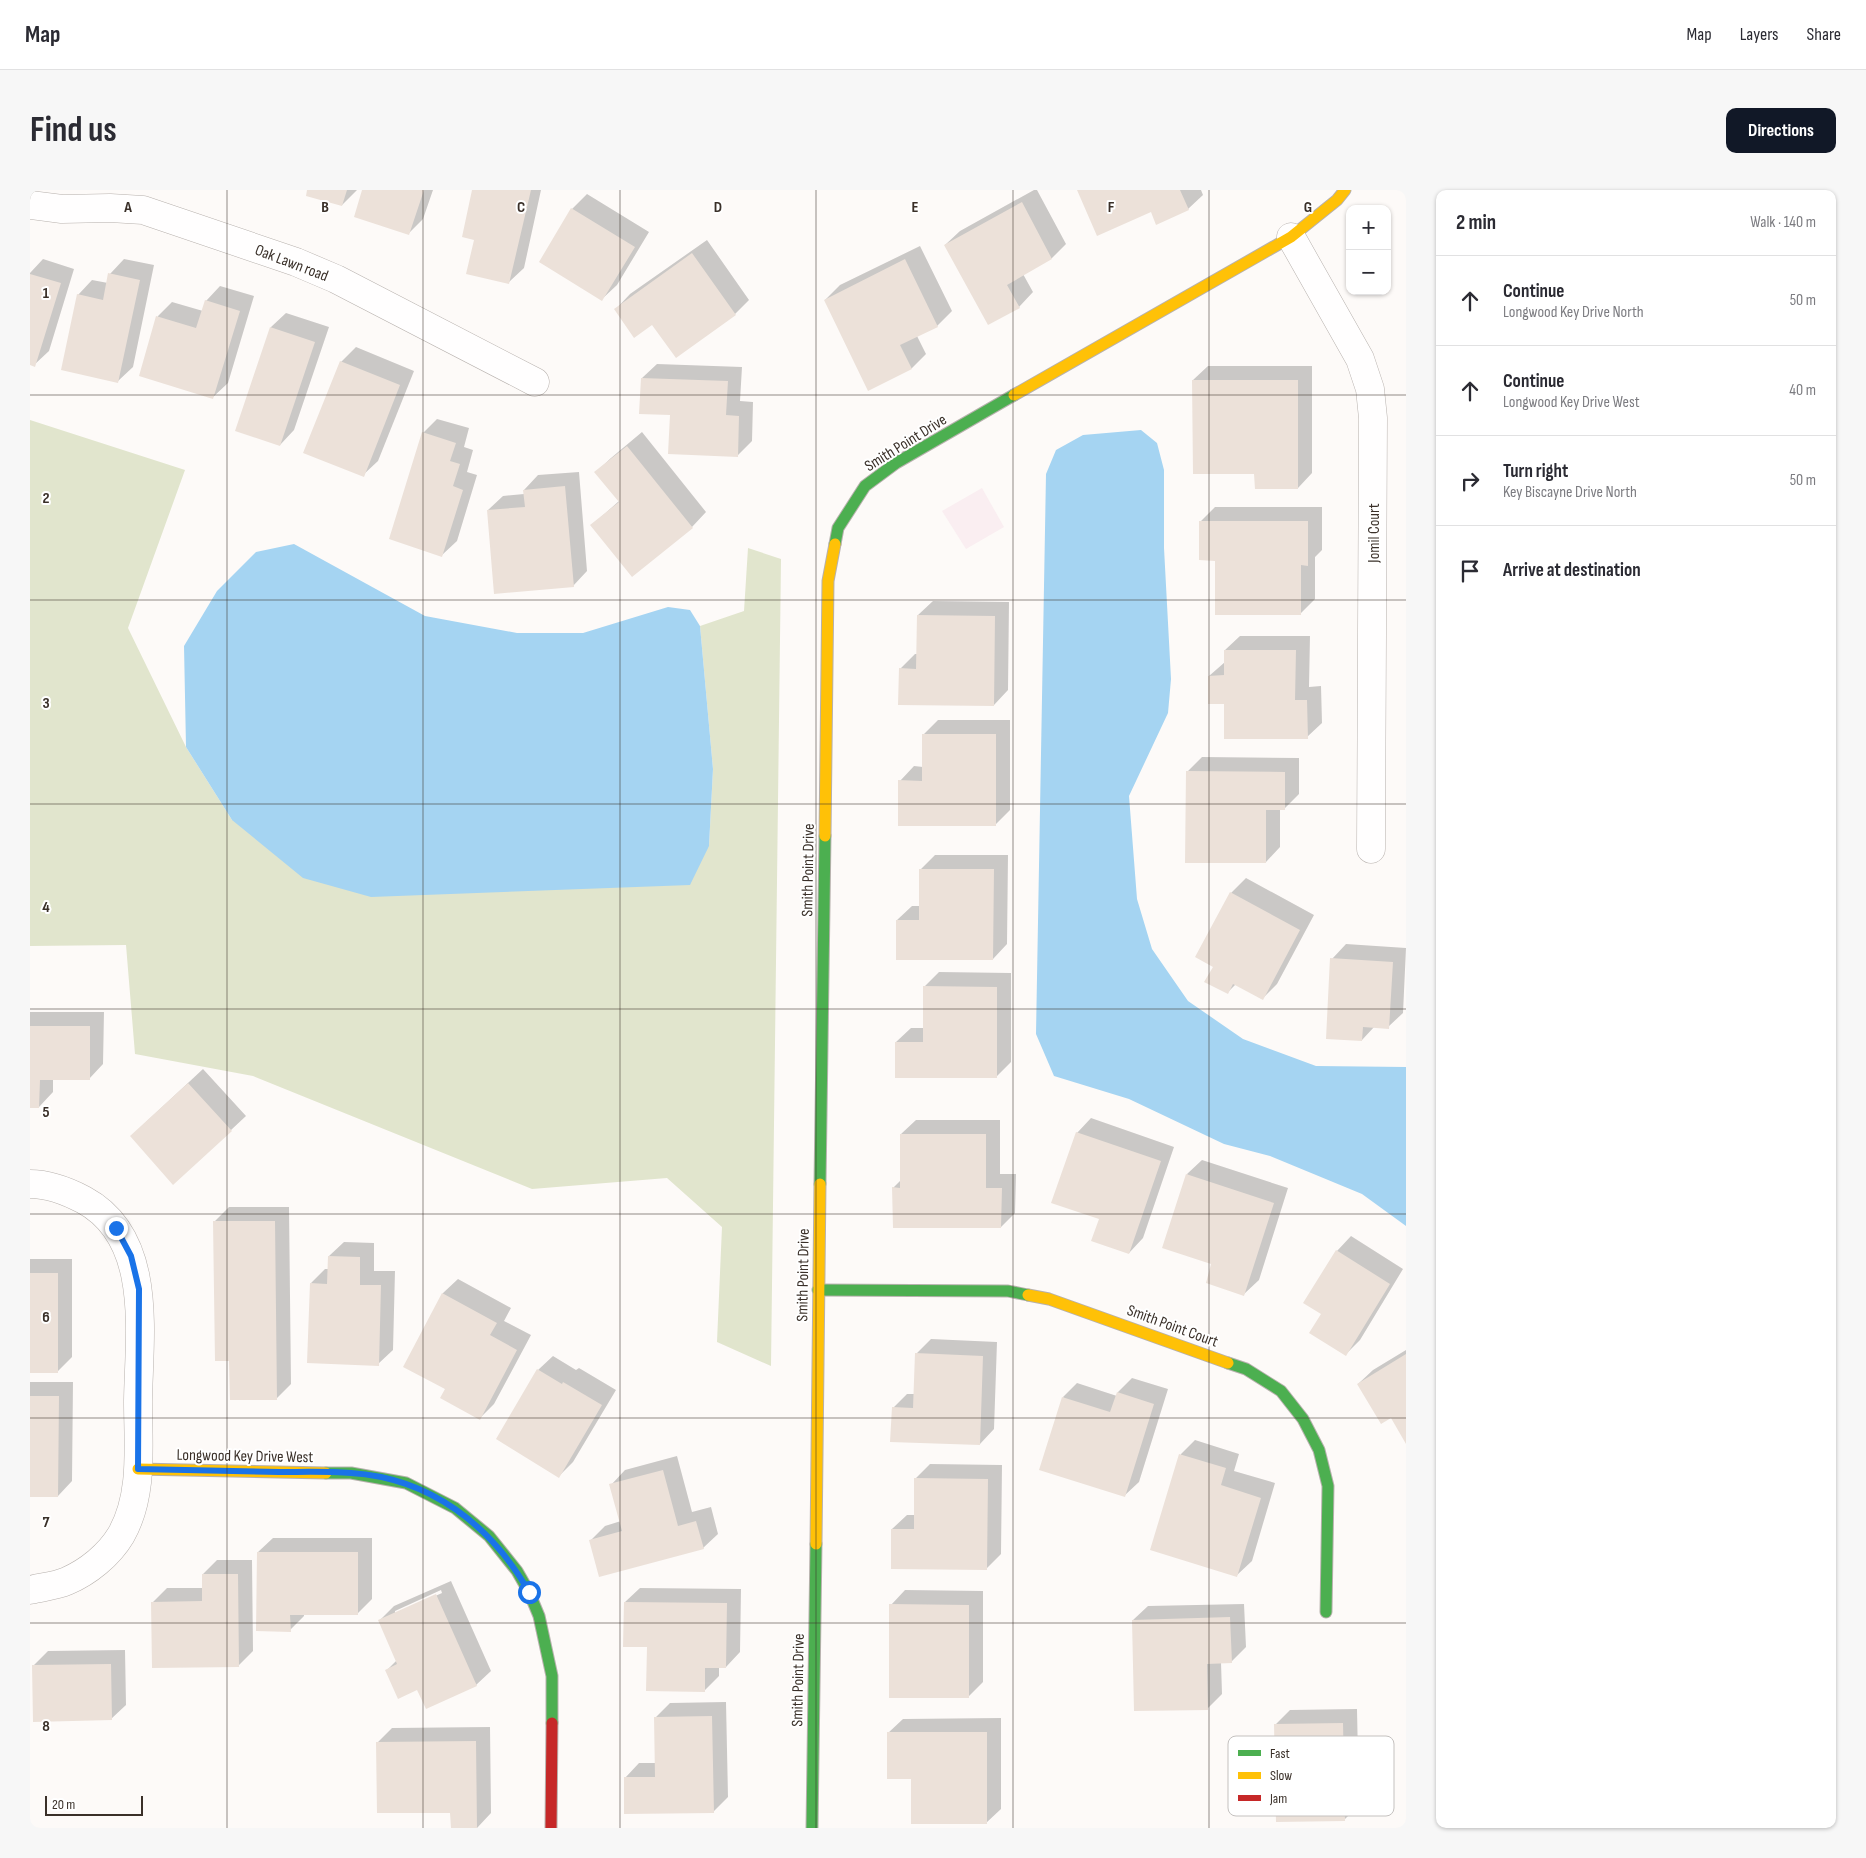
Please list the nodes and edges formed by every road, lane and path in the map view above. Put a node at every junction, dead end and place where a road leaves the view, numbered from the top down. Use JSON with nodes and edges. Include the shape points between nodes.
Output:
{"nodes":[{"id":1,"x":1345,"y":190,"type":"edge"},
{"id":2,"x":30,"y":205,"type":"edge"},
{"id":3,"x":1291,"y":237,"type":"junction"},
{"id":4,"x":535,"y":382,"type":"dead end"},
{"id":5,"x":1371,"y":849,"type":"dead end"},
{"id":6,"x":30,"y":1184,"type":"edge"},
{"id":7,"x":818,"y":1290,"type":"junction"},
{"id":8,"x":138,"y":1469,"type":"junction"},
{"id":9,"x":30,"y":1590,"type":"edge"},
{"id":10,"x":1326,"y":1612,"type":"dead end"},
{"id":11,"x":551,"y":1828,"type":"edge"},
{"id":12,"x":812,"y":1828,"type":"edge"}],
"edges":[{"from":1,"to":3,"type":"street","name":"Smith Point Drive"},
{"from":2,"to":4,"type":"street","name":"Oak Lawn road","via":[[62,209],[143,210],[296,262],[336,279]]},
{"from":3,"to":5,"type":"street","name":"Jomil Court","via":[[1360,359],[1370,389],[1374,418]]},
{"from":3,"to":7,"type":"street","name":"Smith Point Drive","via":[[896,463],[866,486],[838,528],[828,581]]},
{"from":6,"to":8,"type":"street","via":[[69,1191],[94,1205],[116,1228],[131,1256],[139,1289]]},
{"from":7,"to":10,"type":"street","name":"Smith Point Court","via":[[1008,1291],[1049,1298],[1246,1369],[1281,1391],[1304,1419],[1319,1450],[1328,1486]]},
{"from":7,"to":12,"type":"street","name":"Smith Point Drive"},
{"from":8,"to":9,"type":"street","via":[[134,1505],[120,1535],[96,1564],[66,1582]]},
{"from":8,"to":11,"type":"street","name":"Longwood Key Drive West","via":[[351,1473],[406,1483],[455,1508],[489,1536],[521,1578],[539,1616],[552,1676]]}]}
